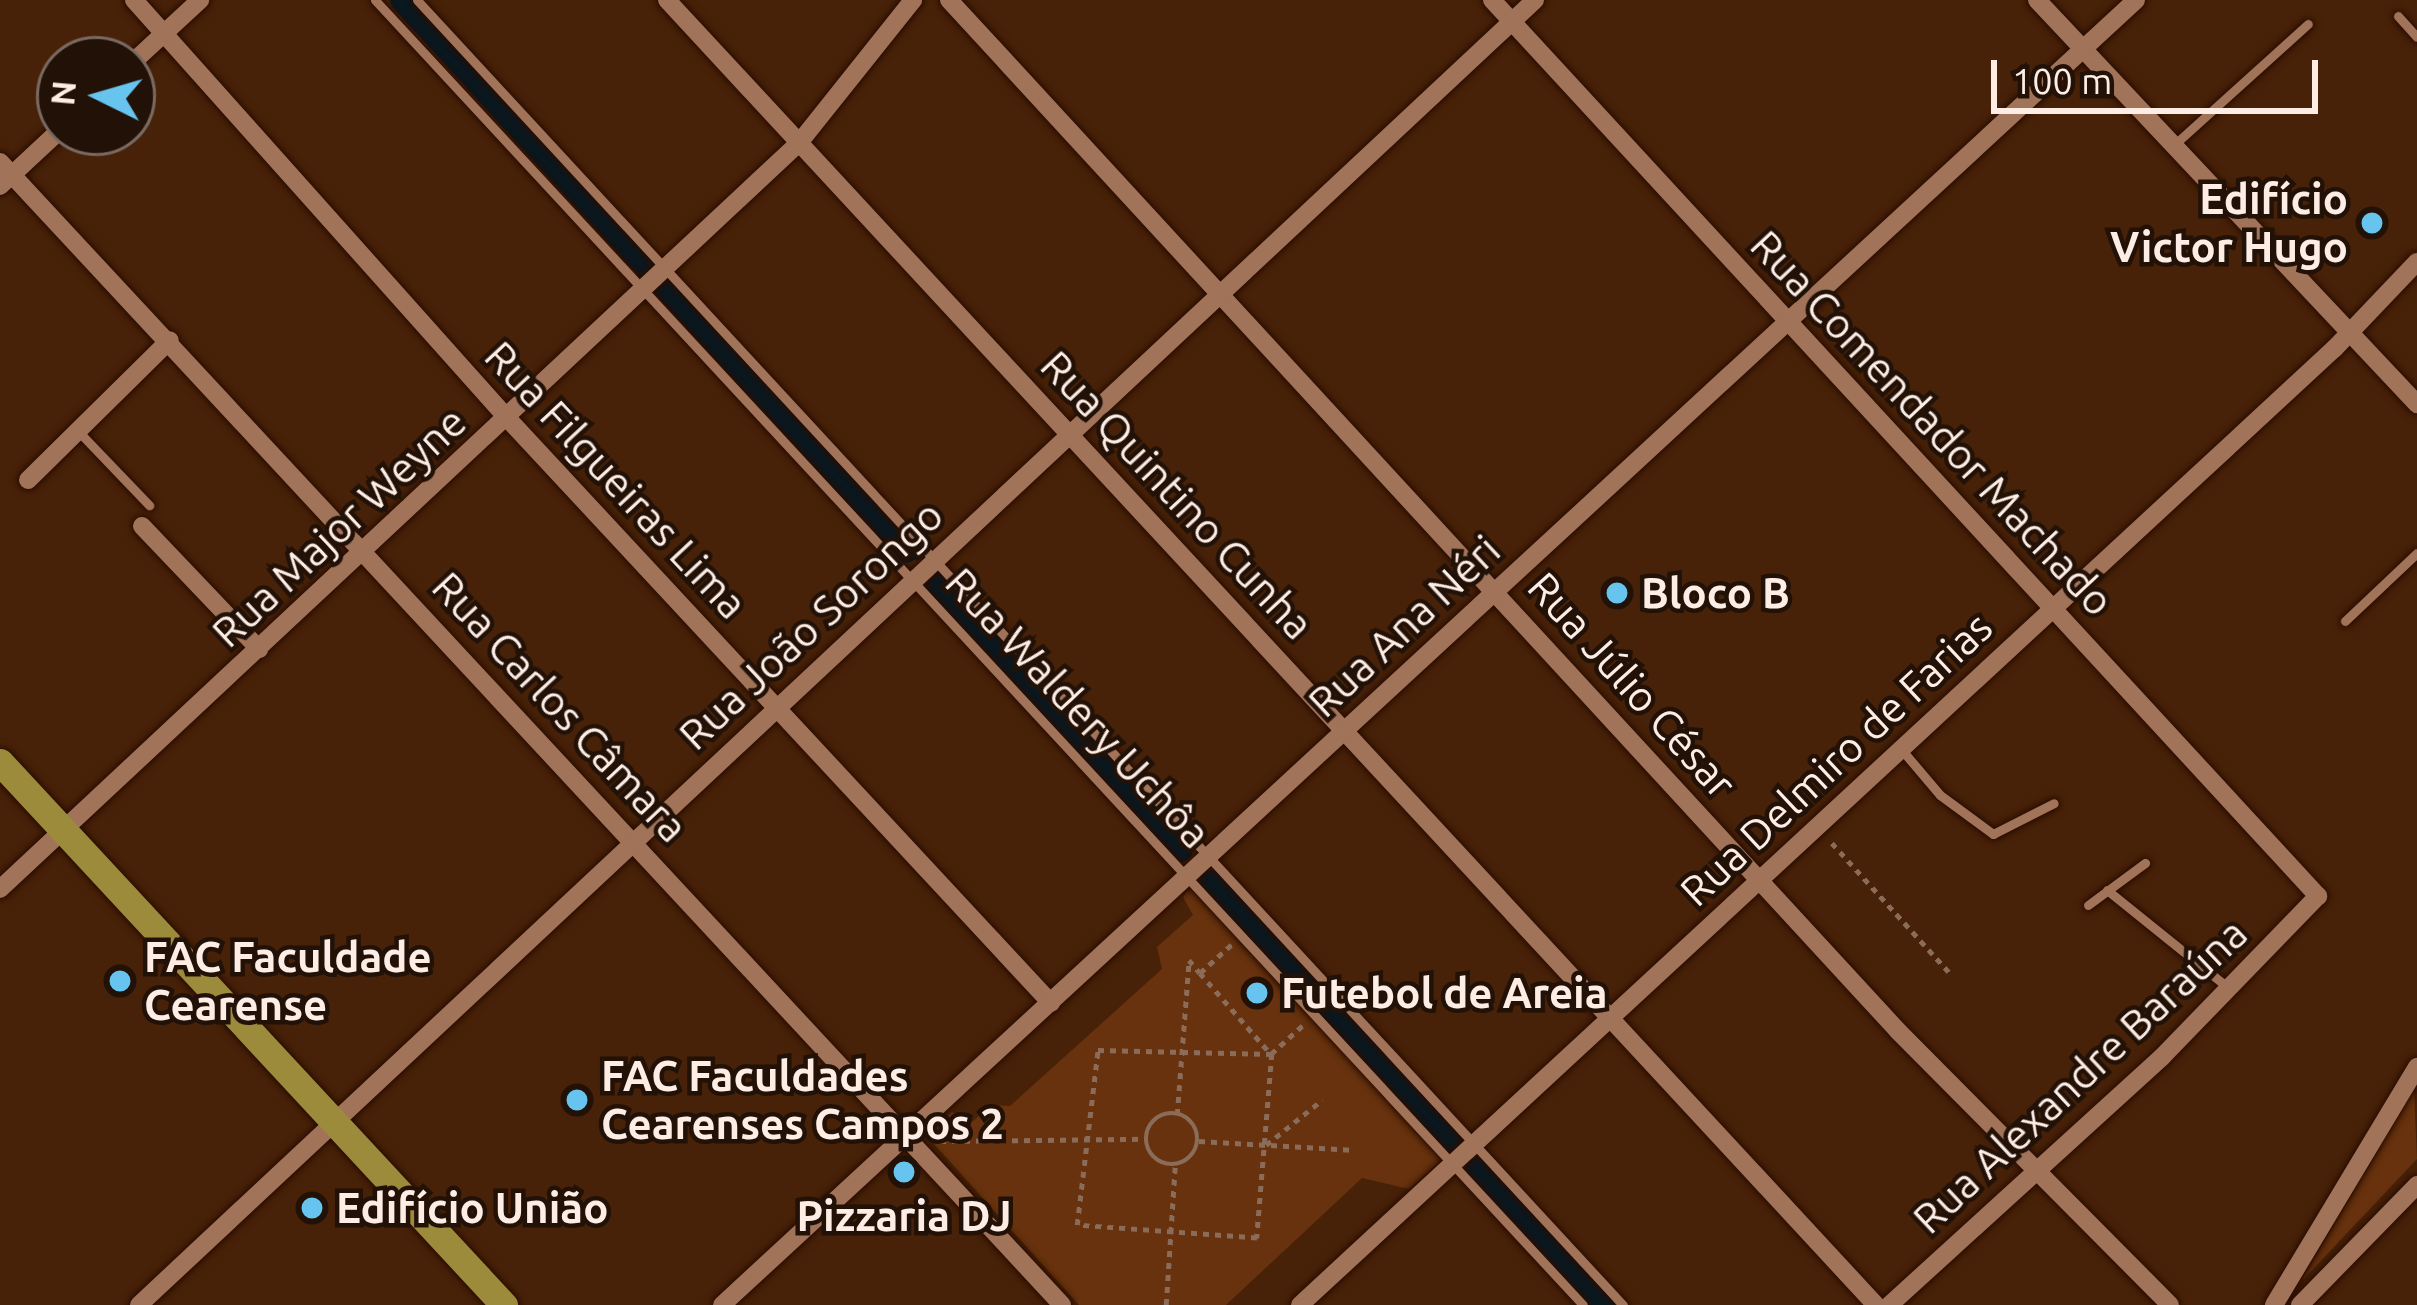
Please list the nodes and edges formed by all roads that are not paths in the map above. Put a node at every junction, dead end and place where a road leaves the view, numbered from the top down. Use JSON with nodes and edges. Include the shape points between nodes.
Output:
{"nodes":[{"id":1,"x":134,"y":0,"type":"edge"},
{"id":2,"x":200,"y":0,"type":"edge"},
{"id":3,"x":375,"y":0,"type":"edge"},
{"id":4,"x":417,"y":0,"type":"edge"},
{"id":5,"x":667,"y":0,"type":"edge"},
{"id":6,"x":914,"y":0,"type":"edge"},
{"id":7,"x":949,"y":0,"type":"edge"},
{"id":8,"x":1492,"y":0,"type":"edge"},
{"id":9,"x":1535,"y":0,"type":"edge"},
{"id":10,"x":2038,"y":0,"type":"edge"},
{"id":11,"x":2136,"y":0,"type":"edge"},
{"id":12,"x":2398,"y":16,"type":"dead end"},
{"id":13,"x":1511,"y":22,"type":"junction"},
{"id":14,"x":2308,"y":24,"type":"dead end"},
{"id":15,"x":164,"y":33,"type":"junction"},
{"id":16,"x":2417,"y":37,"type":"edge"},
{"id":17,"x":156,"y":40,"type":"edge"},
{"id":18,"x":2083,"y":48,"type":"junction"},
{"id":19,"x":800,"y":143,"type":"junction"},
{"id":20,"x":2175,"y":144,"type":"junction"},
{"id":21,"x":36,"y":149,"type":"edge"},
{"id":22,"x":4,"y":175,"type":"edge"},
{"id":23,"x":2417,"y":262,"type":"edge"},
{"id":24,"x":665,"y":269,"type":"junction"},
{"id":25,"x":644,"y":288,"type":"junction"},
{"id":26,"x":1220,"y":291,"type":"junction"},
{"id":27,"x":1784,"y":320,"type":"junction"},
{"id":28,"x":2351,"y":333,"type":"junction"},
{"id":29,"x":170,"y":340,"type":"junction"},
{"id":30,"x":2417,"y":404,"type":"edge"},
{"id":31,"x":509,"y":420,"type":"junction"},
{"id":32,"x":1069,"y":429,"type":"junction"},
{"id":33,"x":78,"y":431,"type":"junction"},
{"id":34,"x":28,"y":480,"type":"dead end"},
{"id":35,"x":149,"y":505,"type":"dead end"},
{"id":36,"x":142,"y":526,"type":"dead end"},
{"id":37,"x":365,"y":550,"type":"junction"},
{"id":38,"x":2417,"y":553,"type":"edge"},
{"id":39,"x":934,"y":562,"type":"junction"},
{"id":40,"x":915,"y":580,"type":"junction"},
{"id":41,"x":1497,"y":588,"type":"junction"},
{"id":42,"x":2054,"y":604,"type":"junction"},
{"id":43,"x":2344,"y":621,"type":"dead end"},
{"id":44,"x":259,"y":649,"type":"junction"},
{"id":45,"x":773,"y":705,"type":"junction"},
{"id":46,"x":1344,"y":730,"type":"junction"},
{"id":47,"x":1901,"y":749,"type":"junction"},
{"id":48,"x":0,"y":762,"type":"edge"},
{"id":49,"x":2054,"y":803,"type":"dead end"},
{"id":50,"x":63,"y":831,"type":"junction"},
{"id":51,"x":635,"y":841,"type":"junction"},
{"id":52,"x":1208,"y":857,"type":"junction"},
{"id":53,"x":2145,"y":863,"type":"dead end"},
{"id":54,"x":1186,"y":875,"type":"junction"},
{"id":55,"x":1759,"y":880,"type":"junction"},
{"id":56,"x":0,"y":889,"type":"edge"},
{"id":57,"x":2108,"y":890,"type":"junction"},
{"id":58,"x":2318,"y":896,"type":"joint"},
{"id":59,"x":2088,"y":905,"type":"dead end"},
{"id":60,"x":2231,"y":990,"type":"junction"},
{"id":61,"x":1051,"y":1003,"type":"junction"},
{"id":62,"x":1612,"y":1018,"type":"junction"},
{"id":63,"x":2417,"y":1067,"type":"edge"},
{"id":64,"x":335,"y":1120,"type":"junction"},
{"id":65,"x":903,"y":1138,"type":"junction"},
{"id":66,"x":1474,"y":1143,"type":"junction"},
{"id":67,"x":1453,"y":1163,"type":"junction"},
{"id":68,"x":2031,"y":1172,"type":"junction"},
{"id":69,"x":2417,"y":1185,"type":"edge"},
{"id":70,"x":1316,"y":1289,"type":"junction"},
{"id":71,"x":139,"y":1305,"type":"edge"},
{"id":72,"x":504,"y":1305,"type":"edge"},
{"id":73,"x":722,"y":1305,"type":"edge"},
{"id":74,"x":1062,"y":1305,"type":"edge"},
{"id":75,"x":1300,"y":1305,"type":"edge"},
{"id":76,"x":1331,"y":1305,"type":"edge"},
{"id":77,"x":1583,"y":1305,"type":"edge"},
{"id":78,"x":1623,"y":1305,"type":"edge"},
{"id":79,"x":1876,"y":1305,"type":"edge"},
{"id":80,"x":1889,"y":1305,"type":"edge"},
{"id":81,"x":2170,"y":1305,"type":"edge"},
{"id":82,"x":2274,"y":1305,"type":"edge"},
{"id":83,"x":2300,"y":1305,"type":"edge"}],
"edges":[{"from":1,"to":15,"type":"street","name":"Rua Filgueiras Lima"},
{"from":2,"to":15,"type":"street"},
{"from":3,"to":25,"type":"lane","name":"Rua Waldery Uchôa"},
{"from":4,"to":24,"type":"lane","name":"Rua Waldery Uchôa"},
{"from":5,"to":19,"type":"street","name":"Rua Quintino Cunha"},
{"from":6,"to":19,"type":"street","name":"Rua Major Weyne"},
{"from":7,"to":26,"type":"street","name":"Rua Júlio César"},
{"from":8,"to":13,"type":"street","name":"Rua Comendador Machado"},
{"from":9,"to":13,"type":"street","name":"Rua João Sorongo"},
{"from":10,"to":18,"type":"street"},
{"from":11,"to":18,"type":"street","name":"Rua Ana Néri"},
{"from":12,"to":16,"type":"lane"},
{"from":13,"to":26,"type":"street","name":"Rua João Sorongo"},
{"from":13,"to":27,"type":"street","name":"Rua Comendador Machado"},
{"from":14,"to":20,"type":"lane"},
{"from":15,"to":17,"type":"street"},
{"from":15,"to":31,"type":"street","name":"Rua Filgueiras Lima"},
{"from":18,"to":20,"type":"street"},
{"from":18,"to":27,"type":"street","name":"Rua Ana Néri"},
{"from":19,"to":24,"type":"street","name":"Rua Major Weyne"},
{"from":19,"to":32,"type":"street","name":"Rua Quintino Cunha"},
{"from":20,"to":28,"type":"street"},
{"from":21,"to":22,"type":"street"},
{"from":22,"to":29,"type":"street","name":"Rua Carlos Câmara"},
{"from":23,"to":28,"type":"street","name":"Rua Delmiro de Farias"},
{"from":24,"to":25,"type":"street","name":"Rua Major Weyne"},
{"from":24,"to":39,"type":"lane","name":"Rua Waldery Uchôa"},
{"from":25,"to":31,"type":"street","name":"Rua Major Weyne"},
{"from":25,"to":40,"type":"lane","name":"Rua Waldery Uchôa"},
{"from":26,"to":32,"type":"street","name":"Rua João Sorongo"},
{"from":26,"to":41,"type":"street","name":"Rua Júlio César"},
{"from":27,"to":41,"type":"street","name":"Rua Ana Néri"},
{"from":27,"to":42,"type":"street","name":"Rua Comendador Machado"},
{"from":28,"to":30,"type":"street"},
{"from":28,"to":42,"type":"street","name":"Rua Delmiro de Farias"},
{"from":29,"to":33,"type":"street"},
{"from":29,"to":37,"type":"street","name":"Rua Carlos Câmara"},
{"from":31,"to":37,"type":"street","name":"Rua Major Weyne"},
{"from":31,"to":45,"type":"street","name":"Rua Filgueiras Lima"},
{"from":32,"to":39,"type":"street","name":"Rua João Sorongo"},
{"from":32,"to":46,"type":"street","name":"Rua Quintino Cunha"},
{"from":33,"to":34,"type":"street"},
{"from":33,"to":35,"type":"lane"},
{"from":36,"to":44,"type":"street"},
{"from":37,"to":44,"type":"street","name":"Rua Major Weyne"},
{"from":37,"to":51,"type":"street","name":"Rua Carlos Câmara"},
{"from":38,"to":43,"type":"lane"},
{"from":39,"to":40,"type":"street","name":"Rua João Sorongo"},
{"from":39,"to":52,"type":"lane","name":"Rua Waldery Uchôa"},
{"from":40,"to":45,"type":"street","name":"Rua João Sorongo"},
{"from":40,"to":54,"type":"lane","name":"Rua Waldery Uchôa"},
{"from":41,"to":46,"type":"street","name":"Rua Ana Néri"},
{"from":41,"to":55,"type":"street","name":"Rua Júlio César"},
{"from":42,"to":47,"type":"street","name":"Rua Delmiro de Farias"},
{"from":42,"to":58,"type":"street","name":"Rua Comendador Machado"},
{"from":44,"to":50,"type":"street","name":"Rua Major Weyne"},
{"from":45,"to":51,"type":"street","name":"Rua João Sorongo"},
{"from":45,"to":61,"type":"street","name":"Rua Filgueiras Lima"},
{"from":46,"to":52,"type":"street","name":"Rua Ana Néri"},
{"from":46,"to":62,"type":"street","name":"Rua Quintino Cunha"},
{"from":47,"to":49,"type":"lane","via":[[1940,795],[1994,834]]},
{"from":47,"to":55,"type":"street","name":"Rua Delmiro de Farias"},
{"from":48,"to":50,"type":"main road"},
{"from":50,"to":56,"type":"street","name":"Rua Major Weyne"},
{"from":50,"to":64,"type":"main road"},
{"from":51,"to":64,"type":"street","name":"Rua João Sorongo"},
{"from":51,"to":65,"type":"street","name":"Rua Carlos Câmara"},
{"from":52,"to":54,"type":"street","name":"Rua Ana Néri"},
{"from":52,"to":66,"type":"lane","name":"Rua Waldery Uchôa"},
{"from":53,"to":57,"type":"lane"},
{"from":54,"to":61,"type":"street","name":"Rua Ana Néri"},
{"from":54,"to":67,"type":"lane","name":"Rua Waldery Uchôa"},
{"from":55,"to":62,"type":"street","name":"Rua Delmiro de Farias"},
{"from":55,"to":68,"type":"street","name":"Rua Júlio César"},
{"from":57,"to":59,"type":"lane"},
{"from":57,"to":60,"type":"lane"},
{"from":58,"to":60,"type":"street","name":"Rua Alexandre Baraúna"},
{"from":60,"to":68,"type":"street","name":"Rua Alexandre Baraúna"},
{"from":61,"to":65,"type":"street","name":"Rua Ana Néri"},
{"from":62,"to":66,"type":"street","name":"Rua Delmiro de Farias"},
{"from":62,"to":79,"type":"street","name":"Rua Quintino Cunha"},
{"from":63,"to":82,"type":"street"},
{"from":64,"to":71,"type":"street","name":"Rua João Sorongo"},
{"from":64,"to":72,"type":"main road"},
{"from":65,"to":73,"type":"street","name":"Rua Ana Néri"},
{"from":65,"to":74,"type":"street","name":"Rua Carlos Câmara"},
{"from":66,"to":67,"type":"street","name":"Rua Delmiro de Farias"},
{"from":66,"to":78,"type":"lane","name":"Rua Waldery Uchôa"},
{"from":67,"to":70,"type":"street","name":"Rua Delmiro de Farias"},
{"from":67,"to":77,"type":"lane","name":"Rua Waldery Uchôa"},
{"from":68,"to":80,"type":"street","name":"Rua Alexandre Baraúna"},
{"from":68,"to":81,"type":"street","name":"Rua Júlio César"},
{"from":69,"to":83,"type":"street"},
{"from":70,"to":75,"type":"street","name":"Rua Delmiro de Farias"},
{"from":70,"to":76,"type":"street"}]}
